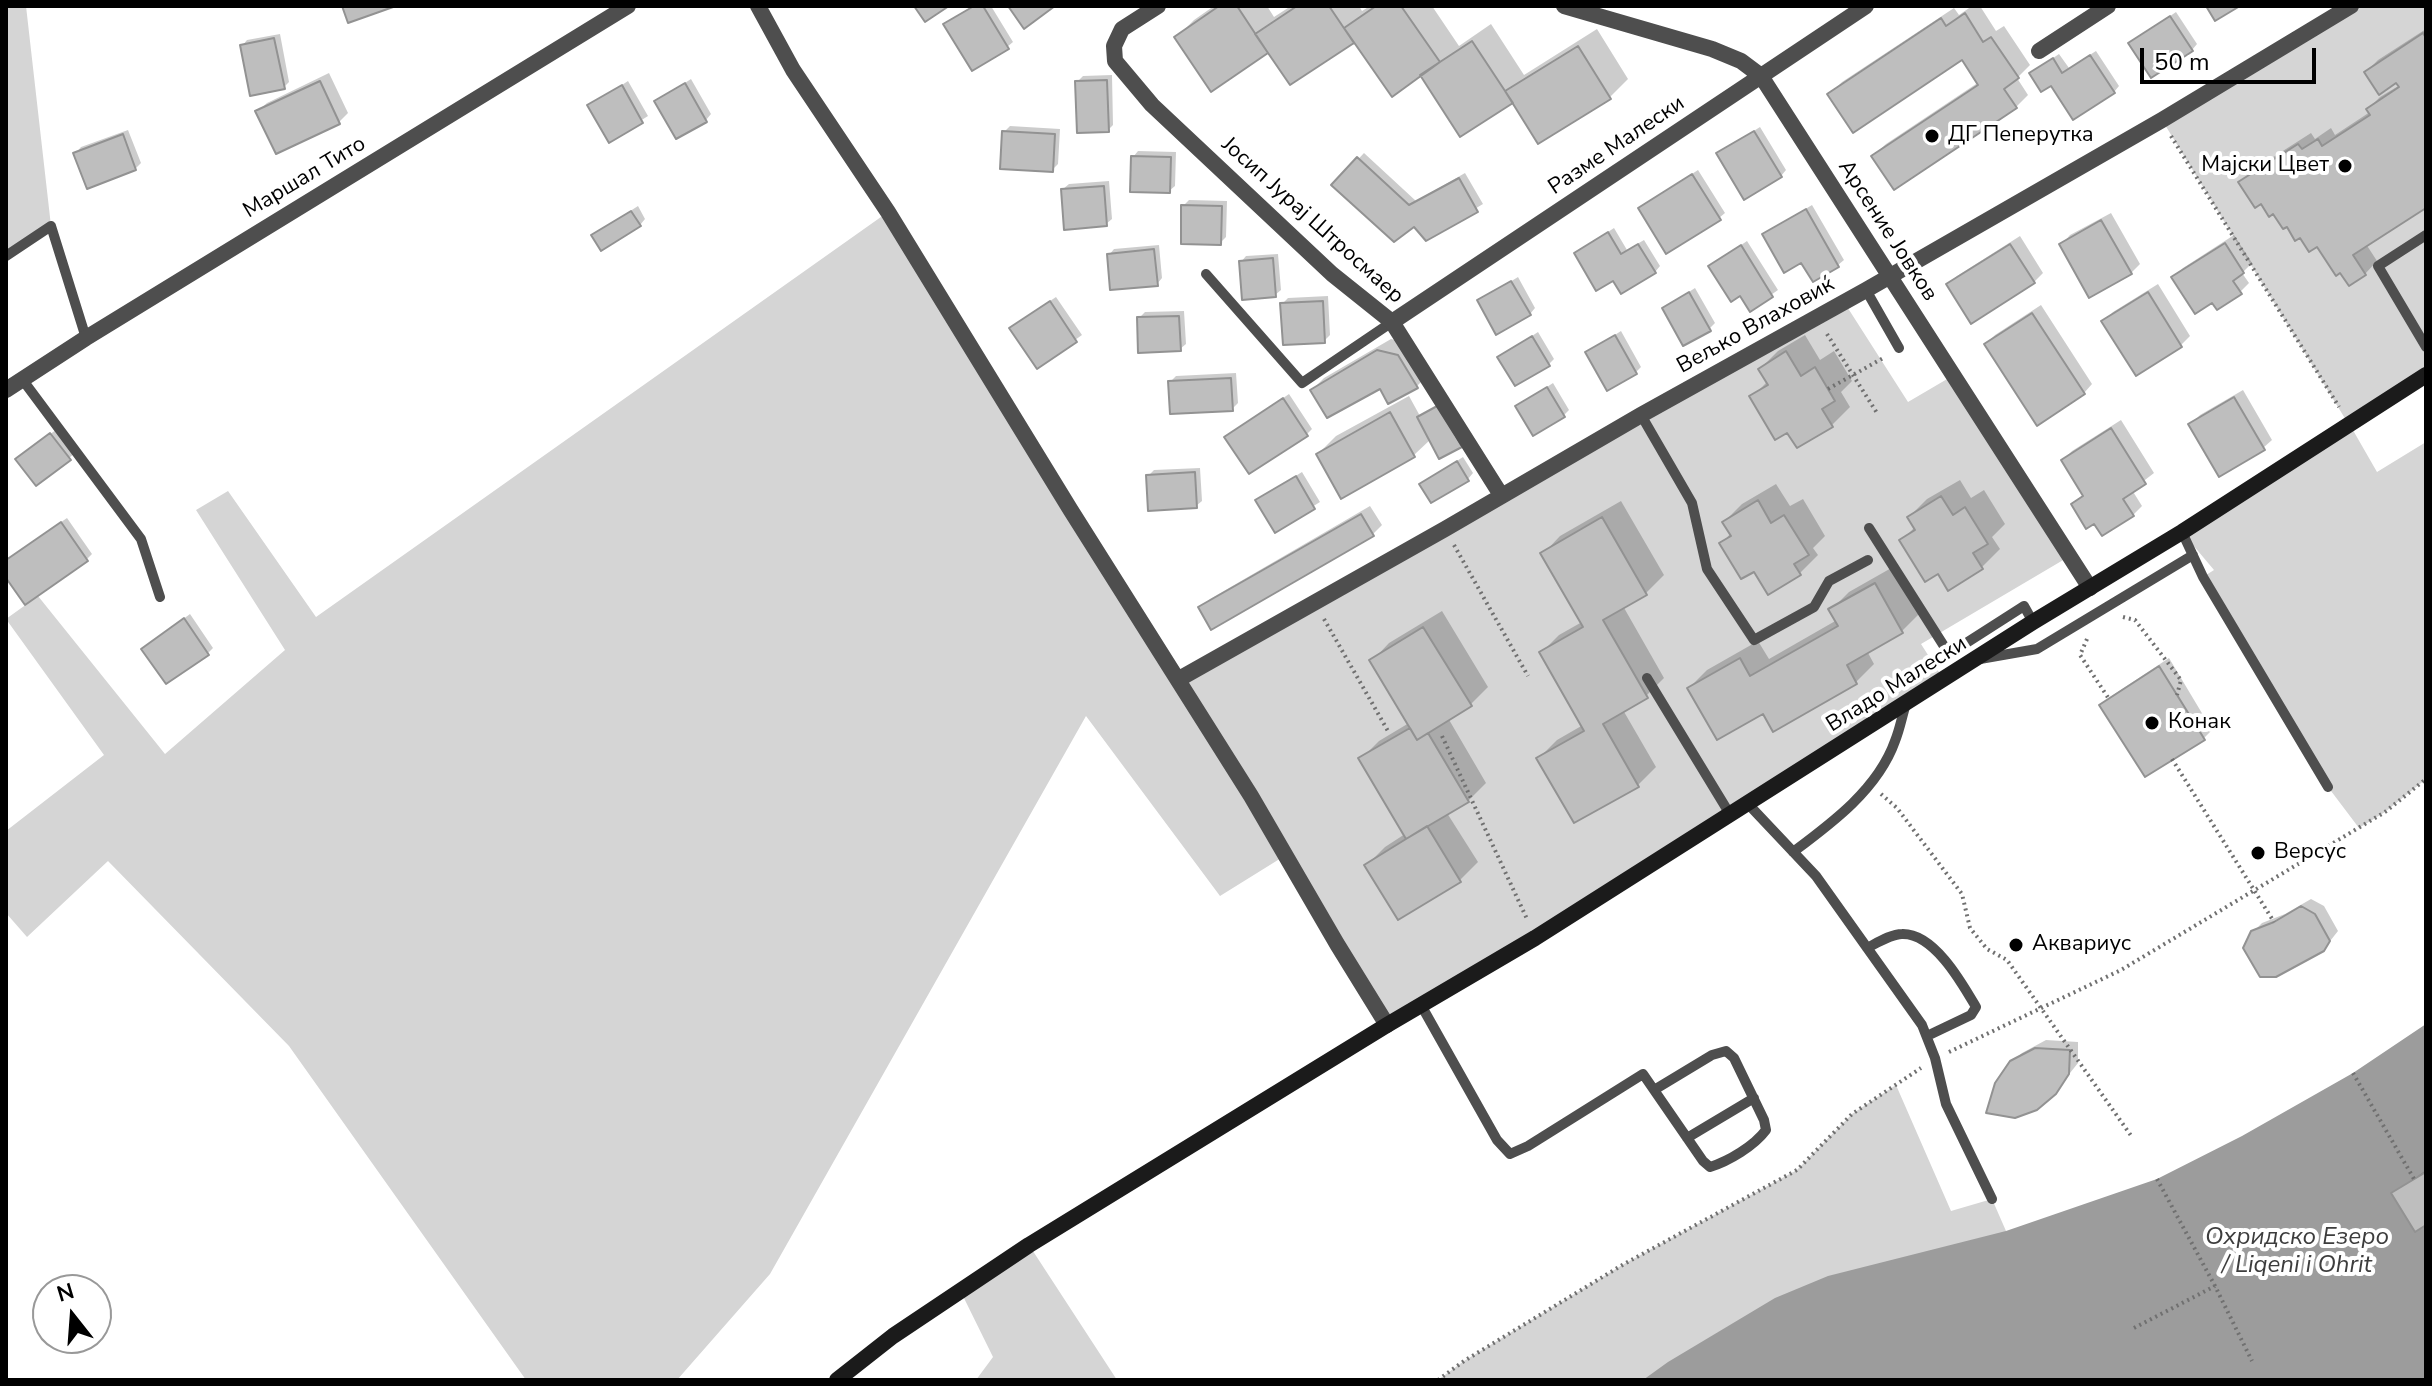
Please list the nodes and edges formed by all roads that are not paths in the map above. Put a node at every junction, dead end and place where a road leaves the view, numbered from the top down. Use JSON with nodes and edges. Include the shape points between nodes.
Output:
{"nodes":[{"id":1,"x":628,"y":6,"type":"edge"},
{"id":2,"x":758,"y":6,"type":"edge"},
{"id":3,"x":1158,"y":6,"type":"edge"},
{"id":4,"x":1564,"y":6,"type":"edge"},
{"id":5,"x":1866,"y":6,"type":"edge"},
{"id":6,"x":2108,"y":6,"type":"edge"},
{"id":7,"x":2351,"y":6,"type":"edge"},
{"id":8,"x":2039,"y":51,"type":"dead end"},
{"id":9,"x":1761,"y":76,"type":"junction"},
{"id":10,"x":2426,"y":235,"type":"edge"},
{"id":11,"x":6,"y":256,"type":"edge"},
{"id":12,"x":1206,"y":274,"type":"dead end"},
{"id":13,"x":1890,"y":276,"type":"junction"},
{"id":14,"x":1866,"y":290,"type":"junction"},
{"id":15,"x":1392,"y":322,"type":"junction"},
{"id":16,"x":86,"y":338,"type":"junction"},
{"id":17,"x":2426,"y":347,"type":"edge"},
{"id":18,"x":1899,"y":348,"type":"road end"},
{"id":19,"x":2426,"y":375,"type":"edge"},
{"id":20,"x":22,"y":379,"type":"junction"},
{"id":21,"x":6,"y":390,"type":"edge"},
{"id":22,"x":1641,"y":415,"type":"junction"},
{"id":23,"x":1501,"y":495,"type":"junction"},
{"id":24,"x":1869,"y":528,"type":"dead end"},
{"id":25,"x":2182,"y":532,"type":"junction"},
{"id":26,"x":2193,"y":555,"type":"junction"},
{"id":27,"x":1868,"y":560,"type":"dead end"},
{"id":28,"x":2090,"y":588,"type":"junction"},
{"id":29,"x":160,"y":597,"type":"dead end"},
{"id":30,"x":2033,"y":622,"type":"junction"},
{"id":31,"x":1978,"y":659,"type":"junction"},
{"id":32,"x":1647,"y":678,"type":"dead end"},
{"id":33,"x":1179,"y":679,"type":"junction"},
{"id":34,"x":1906,"y":704,"type":"junction"},
{"id":35,"x":2328,"y":787,"type":"dead end"},
{"id":36,"x":1749,"y":805,"type":"junction"},
{"id":37,"x":1731,"y":816,"type":"junction"},
{"id":38,"x":1793,"y":852,"type":"junction"},
{"id":39,"x":1867,"y":948,"type":"junction"},
{"id":40,"x":1421,"y":1005,"type":"junction"},
{"id":41,"x":1387,"y":1025,"type":"junction"},
{"id":42,"x":1927,"y":1036,"type":"junction"},
{"id":43,"x":1654,"y":1090,"type":"junction"},
{"id":44,"x":1754,"y":1098,"type":"junction"},
{"id":45,"x":1687,"y":1138,"type":"junction"},
{"id":46,"x":1992,"y":1199,"type":"dead end"},
{"id":47,"x":837,"y":1380,"type":"edge"}],
"edges":[{"from":1,"to":16,"type":"street","name":"Маршал Тито"},
{"from":2,"to":33,"type":"street","via":[[793,70],[888,212]]},
{"from":3,"to":15,"type":"street","name":"Јосип Јурај Штросмаер","via":[[1122,29],[1114,46],[1115,61],[1152,105],[1332,274]]},
{"from":4,"to":9,"type":"street","name":"Арсение Јовков","via":[[1712,49]]},
{"from":5,"to":9,"type":"street","name":"Разме Малески"},
{"from":6,"to":8,"type":"street"},
{"from":7,"to":13,"type":"street","name":"Вељко Влаховиќ"},
{"from":9,"to":13,"type":"street","name":"Арсение Јовков"},
{"from":9,"to":15,"type":"street","name":"Разме Малески"},
{"from":10,"to":17,"type":"lane","via":[[2378,266]]},
{"from":11,"to":16,"type":"lane","via":[[51,226]]},
{"from":12,"to":15,"type":"lane","via":[[1302,383]]},
{"from":13,"to":14,"type":"street","name":"Вељко Влаховиќ"},
{"from":13,"to":28,"type":"street","name":"Арсение Јовков"},
{"from":14,"to":18,"type":"lane"},
{"from":14,"to":22,"type":"street","name":"Вељко Влаховиќ"},
{"from":15,"to":23,"type":"street","name":"Јосип Јурај Штросмаер"},
{"from":16,"to":20,"type":"street","name":"Маршал Тито"},
{"from":19,"to":25,"type":"main road","name":"Владо Малески"},
{"from":20,"to":21,"type":"street","name":"Маршал Тито"},
{"from":20,"to":29,"type":"lane","via":[[141,539]]},
{"from":22,"to":23,"type":"street","name":"Вељко Влаховиќ"},
{"from":22,"to":27,"type":"lane","via":[[1692,503],[1707,569],[1754,640],[1814,607],[1829,581]]},
{"from":23,"to":33,"type":"street","name":"Вељко Влаховиќ"},
{"from":24,"to":30,"type":"lane","via":[[1949,654],[2024,606]]},
{"from":25,"to":26,"type":"lane"},
{"from":25,"to":28,"type":"main road","name":"Владо Малески"},
{"from":26,"to":31,"type":"lane","via":[[2037,649]]},
{"from":26,"to":35,"type":"lane"},
{"from":28,"to":30,"type":"main road","name":"Владо Малески"},
{"from":30,"to":31,"type":"main road","name":"Владо Малески"},
{"from":31,"to":34,"type":"main road","name":"Владо Малески"},
{"from":32,"to":37,"type":"lane"},
{"from":33,"to":41,"type":"street"},
{"from":34,"to":36,"type":"main road","name":"Владо Малески"},
{"from":34,"to":38,"type":"lane","via":[[1895,744],[1870,785]]},
{"from":36,"to":37,"type":"main road","name":"Владо Малески"},
{"from":36,"to":38,"type":"lane"},
{"from":37,"to":40,"type":"main road","name":"Владо Малески"},
{"from":38,"to":39,"type":"lane"},
{"from":39,"to":42,"type":"lane"},
{"from":39,"to":42,"type":"lane","via":[[1899,933],[1918,935],[1943,957],[1966,990],[1976,1007],[1971,1015]]},
{"from":40,"to":41,"type":"main road","name":"Владо Малески"},
{"from":40,"to":43,"type":"lane","via":[[1510,1154],[1643,1074]]},
{"from":41,"to":47,"type":"main road","name":"Владо Малески","via":[[1029,1245]]},
{"from":42,"to":46,"type":"lane","via":[[1946,1104]]},
{"from":43,"to":44,"type":"lane","via":[[1726,1051]]},
{"from":43,"to":45,"type":"lane"},
{"from":44,"to":45,"type":"lane"},
{"from":44,"to":45,"type":"lane","via":[[1766,1130],[1719,1164],[1710,1167]]}]}
